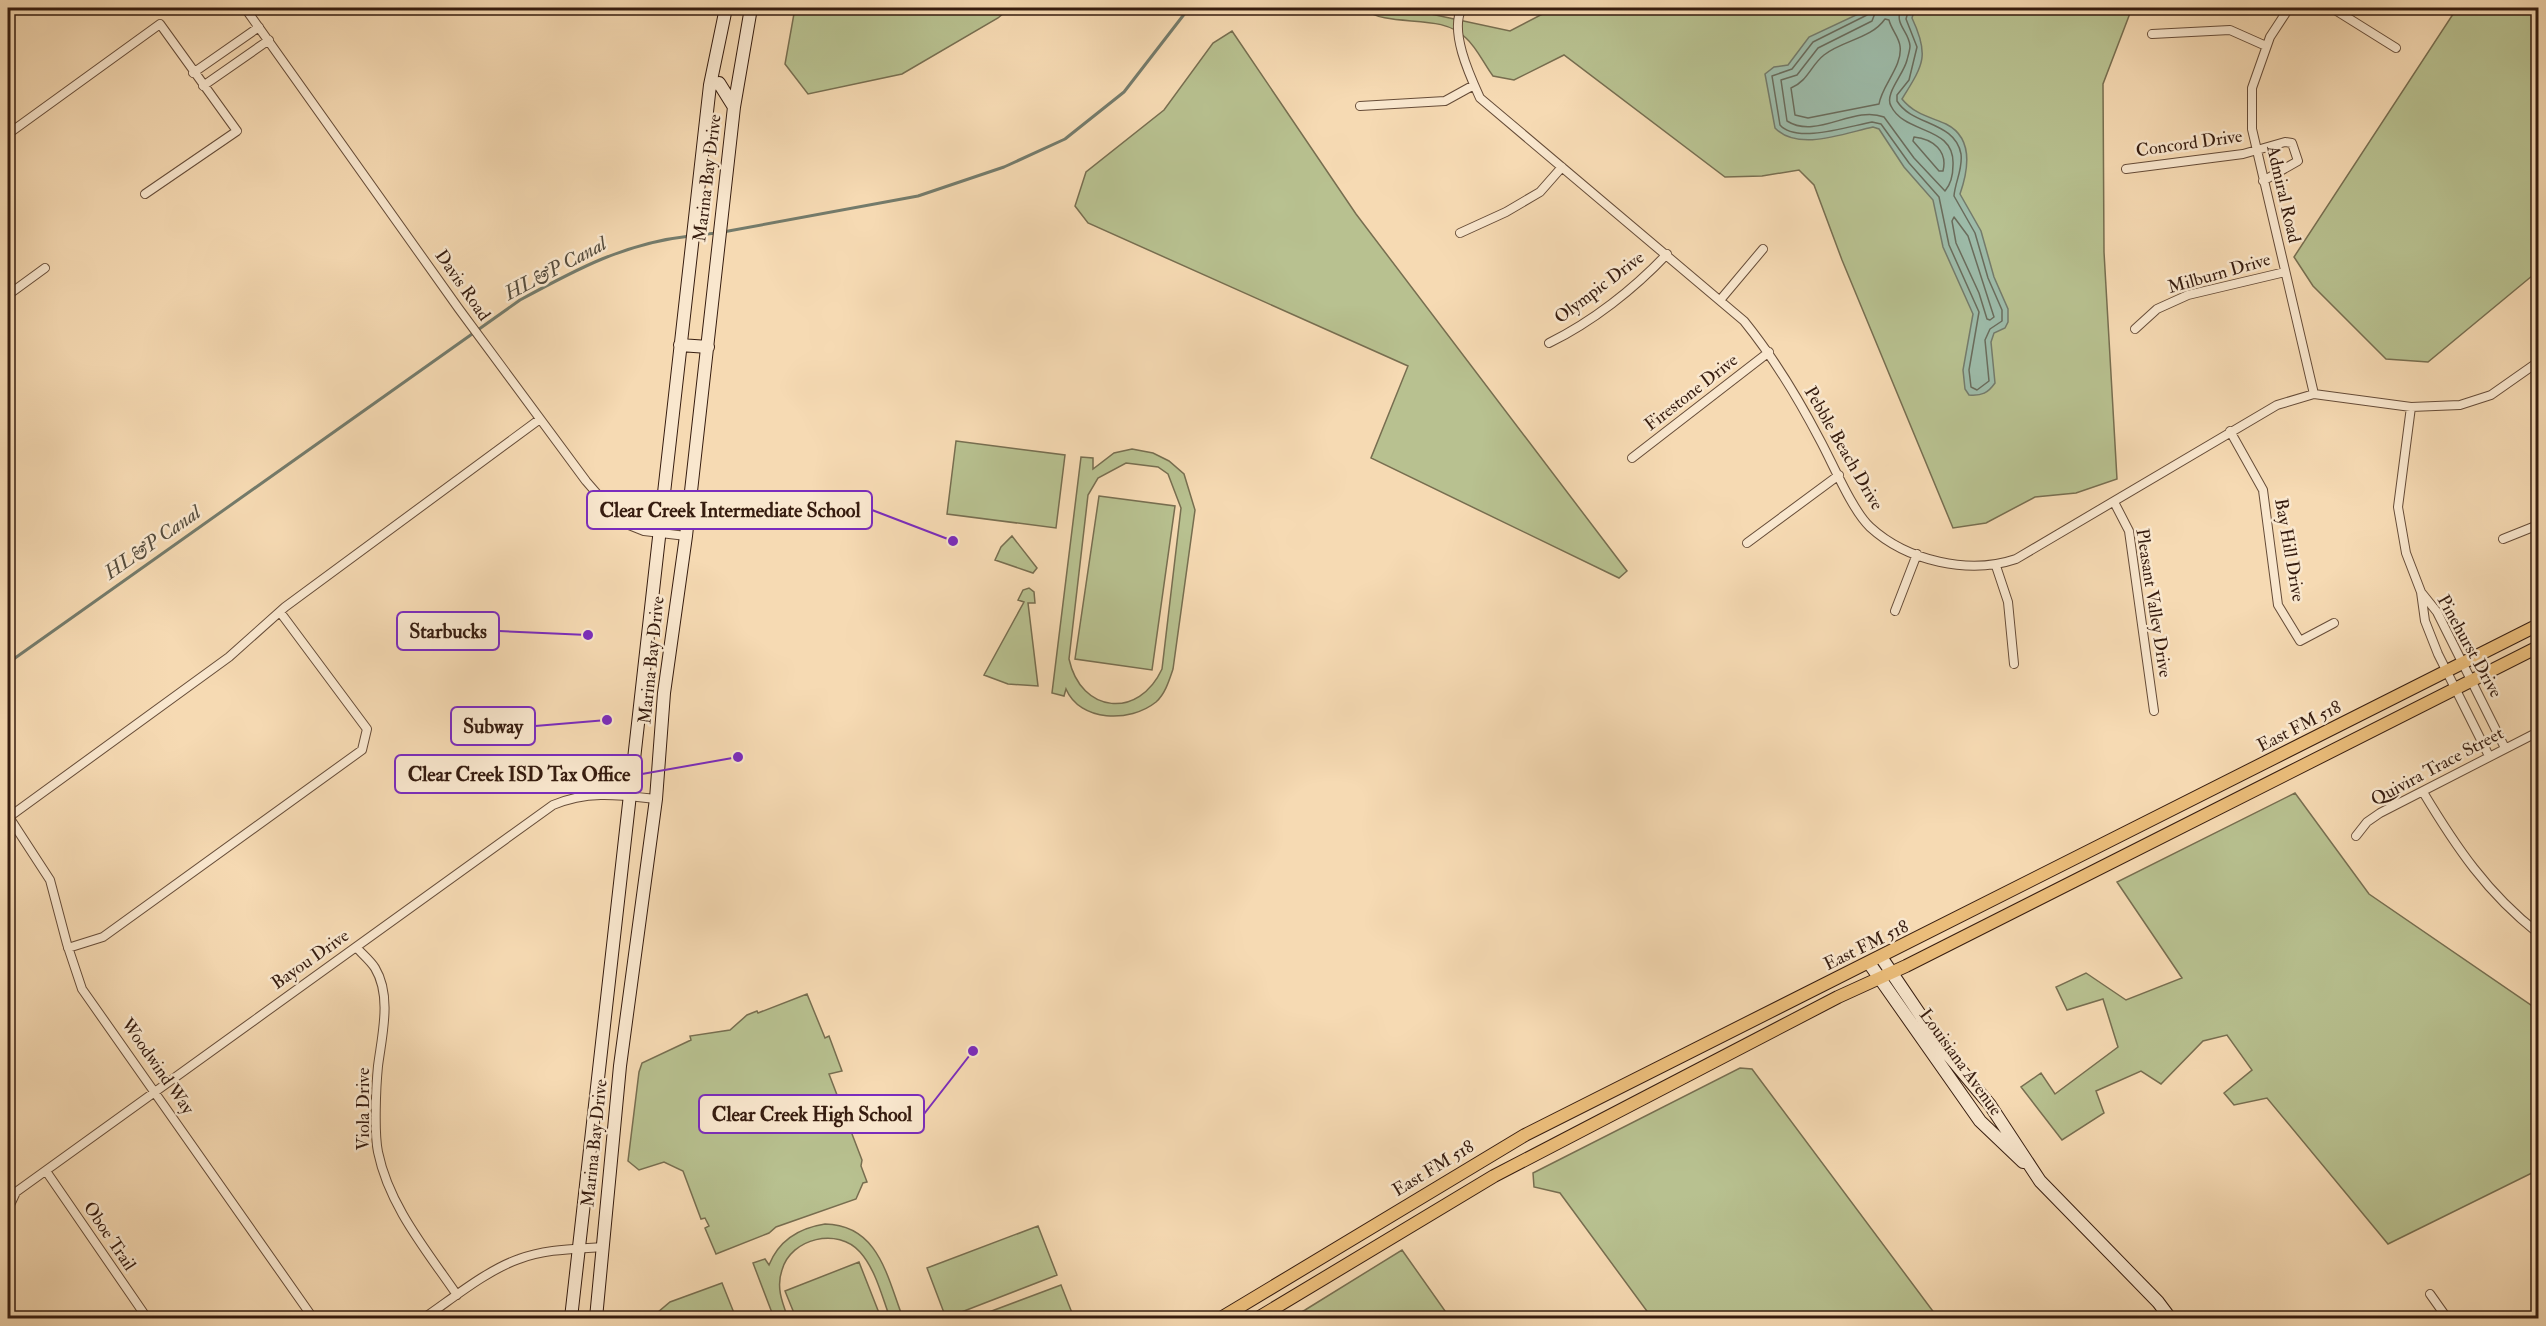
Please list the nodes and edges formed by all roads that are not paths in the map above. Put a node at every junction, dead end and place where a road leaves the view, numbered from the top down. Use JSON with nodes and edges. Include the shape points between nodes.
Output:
{"nodes":[{"id":1,"x":245,"y":8,"type":"edge"},
{"id":2,"x":726,"y":8,"type":"edge"},
{"id":3,"x":752,"y":8,"type":"edge"},
{"id":4,"x":1462,"y":8,"type":"edge"},
{"id":5,"x":2289,"y":8,"type":"edge"},
{"id":6,"x":2332,"y":8,"type":"edge"},
{"id":7,"x":259,"y":27,"type":"junction"},
{"id":8,"x":2152,"y":34,"type":"dead end"},
{"id":9,"x":268,"y":40,"type":"junction"},
{"id":10,"x":2266,"y":46,"type":"junction"},
{"id":11,"x":2396,"y":48,"type":"dead end"},
{"id":12,"x":193,"y":74,"type":"junction"},
{"id":13,"x":710,"y":85,"type":"junction"},
{"id":14,"x":1474,"y":85,"type":"junction"},
{"id":15,"x":203,"y":86,"type":"junction"},
{"id":16,"x":1360,"y":106,"type":"dead end"},
{"id":17,"x":734,"y":107,"type":"junction"},
{"id":18,"x":8,"y":134,"type":"edge"},
{"id":19,"x":2256,"y":150,"type":"junction"},
{"id":20,"x":1562,"y":167,"type":"junction"},
{"id":21,"x":2126,"y":169,"type":"dead end"},
{"id":22,"x":2263,"y":181,"type":"junction"},
{"id":23,"x":146,"y":194,"type":"dead end"},
{"id":24,"x":1460,"y":233,"type":"dead end"},
{"id":25,"x":1763,"y":249,"type":"dead end"},
{"id":26,"x":1667,"y":254,"type":"junction"},
{"id":27,"x":45,"y":268,"type":"dead end"},
{"id":28,"x":2285,"y":272,"type":"junction"},
{"id":29,"x":8,"y":295,"type":"edge"},
{"id":30,"x":1721,"y":299,"type":"junction"},
{"id":31,"x":2135,"y":329,"type":"dead end"},
{"id":32,"x":1549,"y":343,"type":"dead end"},
{"id":33,"x":680,"y":345,"type":"junction"},
{"id":34,"x":708,"y":347,"type":"junction"},
{"id":35,"x":1769,"y":352,"type":"junction"},
{"id":36,"x":2538,"y":362,"type":"edge"},
{"id":37,"x":2314,"y":394,"type":"junction"},
{"id":38,"x":2411,"y":407,"type":"junction"},
{"id":39,"x":540,"y":419,"type":"junction"},
{"id":40,"x":2230,"y":431,"type":"junction"},
{"id":41,"x":1632,"y":458,"type":"dead end"},
{"id":42,"x":1839,"y":475,"type":"junction"},
{"id":43,"x":2114,"y":502,"type":"junction"},
{"id":44,"x":2538,"y":525,"type":"edge"},
{"id":45,"x":660,"y":534,"type":"junction"},
{"id":46,"x":686,"y":536,"type":"junction"},
{"id":47,"x":2503,"y":539,"type":"dead end"},
{"id":48,"x":1747,"y":543,"type":"dead end"},
{"id":49,"x":1917,"y":554,"type":"junction"},
{"id":50,"x":1996,"y":566,"type":"junction"},
{"id":51,"x":2421,"y":592,"type":"junction"},
{"id":52,"x":1895,"y":611,"type":"dead end"},
{"id":53,"x":280,"y":612,"type":"junction"},
{"id":54,"x":2334,"y":623,"type":"dead end"},
{"id":55,"x":2538,"y":625,"type":"edge"},
{"id":56,"x":650,"y":635,"type":"junction"},
{"id":57,"x":671,"y":637,"type":"junction"},
{"id":58,"x":2538,"y":647,"type":"edge"},
{"id":59,"x":2463,"y":663,"type":"junction"},
{"id":60,"x":2014,"y":664,"type":"dead end"},
{"id":61,"x":2446,"y":672,"type":"junction"},
{"id":62,"x":2472,"y":681,"type":"junction"},
{"id":63,"x":642,"y":687,"type":"junction"},
{"id":64,"x":2454,"y":690,"type":"junction"},
{"id":65,"x":664,"y":693,"type":"junction"},
{"id":66,"x":2154,"y":711,"type":"dead end"},
{"id":67,"x":2538,"y":732,"type":"edge"},
{"id":68,"x":2505,"y":748,"type":"junction"},
{"id":69,"x":2489,"y":756,"type":"junction"},
{"id":70,"x":2423,"y":792,"type":"junction"},
{"id":71,"x":631,"y":796,"type":"junction"},
{"id":72,"x":656,"y":799,"type":"junction"},
{"id":73,"x":9,"y":817,"type":"edge"},
{"id":74,"x":2356,"y":836,"type":"dead end"},
{"id":75,"x":2050,"y":872,"type":"junction"},
{"id":76,"x":2059,"y":889,"type":"junction"},
{"id":77,"x":618,"y":910,"type":"junction"},
{"id":78,"x":639,"y":912,"type":"junction"},
{"id":79,"x":2538,"y":933,"type":"edge"},
{"id":80,"x":357,"y":947,"type":"junction"},
{"id":81,"x":68,"y":948,"type":"junction"},
{"id":82,"x":1881,"y":957,"type":"junction"},
{"id":83,"x":1869,"y":963,"type":"junction"},
{"id":84,"x":1892,"y":973,"type":"junction"},
{"id":85,"x":1879,"y":978,"type":"junction"},
{"id":86,"x":1694,"y":1050,"type":"junction"},
{"id":87,"x":600,"y":1062,"type":"junction"},
{"id":88,"x":620,"y":1066,"type":"junction"},
{"id":89,"x":1703,"y":1069,"type":"junction"},
{"id":90,"x":155,"y":1091,"type":"junction"},
{"id":91,"x":1526,"y":1135,"type":"junction"},
{"id":92,"x":1536,"y":1154,"type":"junction"},
{"id":93,"x":46,"y":1171,"type":"junction"},
{"id":94,"x":2035,"y":1173,"type":"junction"},
{"id":95,"x":8,"y":1209,"type":"edge"},
{"id":96,"x":1358,"y":1233,"type":"junction"},
{"id":97,"x":602,"y":1247,"type":"junction"},
{"id":98,"x":579,"y":1249,"type":"junction"},
{"id":99,"x":1368,"y":1251,"type":"junction"},
{"id":100,"x":1259,"y":1294,"type":"junction"},
{"id":101,"x":2430,"y":1294,"type":"dead end"},
{"id":102,"x":457,"y":1295,"type":"junction"},
{"id":103,"x":1263,"y":1315,"type":"edge"},
{"id":104,"x":147,"y":1318,"type":"edge"},
{"id":105,"x":313,"y":1318,"type":"edge"},
{"id":106,"x":424,"y":1318,"type":"edge"},
{"id":107,"x":571,"y":1318,"type":"edge"},
{"id":108,"x":596,"y":1318,"type":"edge"},
{"id":109,"x":1221,"y":1318,"type":"edge"},
{"id":110,"x":2170,"y":1318,"type":"edge"},
{"id":111,"x":2447,"y":1318,"type":"edge"}],
"edges":[{"from":1,"to":7,"type":"street","name":"Davis Road"},
{"from":2,"to":13,"type":"main road","name":"Marina Bay Drive"},
{"from":3,"to":17,"type":"main road","name":"Marina Bay Drive"},
{"from":4,"to":14,"type":"street","name":"Pebble Beach Drive","via":[[1458,14],[1461,47]]},
{"from":5,"to":10,"type":"street","name":"Admiral Road"},
{"from":6,"to":11,"type":"street"},
{"from":7,"to":9,"type":"street","name":"Davis Road"},
{"from":7,"to":12,"type":"street"},
{"from":8,"to":10,"type":"street","via":[[2230,30]]},
{"from":9,"to":15,"type":"street"},
{"from":9,"to":39,"type":"street","name":"Davis Road"},
{"from":10,"to":19,"type":"street","name":"Admiral Road","via":[[2252,88]]},
{"from":12,"to":15,"type":"street"},
{"from":12,"to":18,"type":"street","via":[[160,24]]},
{"from":13,"to":17,"type":"main road","via":[[719,83]]},
{"from":13,"to":33,"type":"main road","name":"Marina Bay Drive"},
{"from":14,"to":16,"type":"street","via":[[1445,101]]},
{"from":14,"to":20,"type":"street","name":"Pebble Beach Drive","via":[[1480,98]]},
{"from":15,"to":23,"type":"street","via":[[237,131]]},
{"from":17,"to":34,"type":"main road","name":"Marina Bay Drive"},
{"from":19,"to":21,"type":"street","name":"Concord Drive"},
{"from":19,"to":22,"type":"street","name":"Admiral Road"},
{"from":19,"to":22,"type":"street","name":"Concord Drive","via":[[2292,143],[2297,156],[2298,161]]},
{"from":20,"to":24,"type":"street","via":[[1540,192]]},
{"from":20,"to":26,"type":"street","name":"Pebble Beach Drive"},
{"from":22,"to":28,"type":"street","name":"Admiral Road"},
{"from":25,"to":30,"type":"street"},
{"from":26,"to":30,"type":"street","name":"Pebble Beach Drive"},
{"from":26,"to":32,"type":"street","name":"Olympic Drive","via":[[1644,279],[1570,333]]},
{"from":27,"to":29,"type":"street"},
{"from":28,"to":31,"type":"street","name":"Milburn Drive","via":[[2188,295],[2157,309]]},
{"from":28,"to":37,"type":"street","name":"Admiral Road"},
{"from":30,"to":35,"type":"street","name":"Pebble Beach Drive"},
{"from":33,"to":34,"type":"main road"},
{"from":33,"to":45,"type":"main road","name":"Marina Bay Drive"},
{"from":34,"to":46,"type":"main road","name":"Marina Bay Drive"},
{"from":35,"to":41,"type":"street","name":"Firestone Drive"},
{"from":35,"to":42,"type":"street","name":"Pebble Beach Drive"},
{"from":36,"to":38,"type":"street","name":"Pebble Beach Drive","via":[[2491,395],[2460,405]]},
{"from":37,"to":38,"type":"street","name":"Pebble Beach Drive"},
{"from":37,"to":40,"type":"street","name":"Pebble Beach Drive","via":[[2277,405]]},
{"from":38,"to":51,"type":"street","name":"Pinehurst Drive","via":[[2398,507],[2406,553]]},
{"from":39,"to":45,"type":"street","name":"Davis Road","via":[[618,518]]},
{"from":39,"to":53,"type":"street"},
{"from":40,"to":43,"type":"street","name":"Pebble Beach Drive"},
{"from":40,"to":54,"type":"street","name":"Bay Hill Drive","via":[[2263,490],[2278,605],[2300,641]]},
{"from":42,"to":48,"type":"street"},
{"from":42,"to":49,"type":"street","name":"Pebble Beach Drive","via":[[1870,527]]},
{"from":43,"to":50,"type":"street","name":"Pebble Beach Drive","via":[[2016,559]]},
{"from":43,"to":66,"type":"street","name":"Pleasant Valley Drive","via":[[2129,531]]},
{"from":44,"to":47,"type":"street"},
{"from":45,"to":46,"type":"street","name":"Davis Road"},
{"from":45,"to":56,"type":"main road","name":"Marina Bay Drive"},
{"from":46,"to":57,"type":"main road","name":"Marina Bay Drive"},
{"from":49,"to":50,"type":"street","name":"Pebble Beach Drive","via":[[1962,567]]},
{"from":49,"to":52,"type":"street"},
{"from":50,"to":60,"type":"street","via":[[2008,602]]},
{"from":51,"to":59,"type":"street","name":"Pinehurst Drive","via":[[2437,612]]},
{"from":51,"to":61,"type":"street","name":"Pinehurst Drive","via":[[2425,621]]},
{"from":53,"to":73,"type":"street","via":[[230,657]]},
{"from":53,"to":81,"type":"street","via":[[367,729],[362,750],[103,937]]},
{"from":55,"to":59,"type":"main road","name":"East FM 518"},
{"from":56,"to":57,"type":"main road"},
{"from":56,"to":63,"type":"main road","name":"Marina Bay Drive"},
{"from":57,"to":65,"type":"main road","name":"Marina Bay Drive"},
{"from":58,"to":62,"type":"main road","name":"East FM 518"},
{"from":59,"to":61,"type":"main road","name":"East FM 518"},
{"from":59,"to":62,"type":"street","name":"Pinehurst Drive"},
{"from":61,"to":64,"type":"street","name":"Pinehurst Drive"},
{"from":61,"to":75,"type":"main road","name":"East FM 518"},
{"from":62,"to":64,"type":"main road","name":"East FM 518"},
{"from":62,"to":68,"type":"street","name":"Pinehurst Drive"},
{"from":63,"to":65,"type":"main road"},
{"from":63,"to":71,"type":"main road","name":"Marina Bay Drive"},
{"from":64,"to":69,"type":"street","name":"Pinehurst Drive"},
{"from":64,"to":76,"type":"main road","name":"East FM 518"},
{"from":65,"to":72,"type":"main road","name":"Marina Bay Drive"},
{"from":67,"to":68,"type":"street","name":"Quivira Trace Street"},
{"from":68,"to":69,"type":"street","name":"Quivira Trace Street"},
{"from":69,"to":70,"type":"street","name":"Quivira Trace Street"},
{"from":70,"to":74,"type":"street","name":"Quivira Trace Street","via":[[2380,813]]},
{"from":70,"to":79,"type":"street","via":[[2455,846],[2488,886]]},
{"from":71,"to":72,"type":"street","name":"Bayou Drive"},
{"from":71,"to":77,"type":"main road","name":"Marina Bay Drive"},
{"from":71,"to":80,"type":"street","name":"Bayou Drive","via":[[593,793],[572,796],[553,805]]},
{"from":72,"to":78,"type":"main road","name":"Marina Bay Drive"},
{"from":73,"to":81,"type":"street","name":"Woodwind Way","via":[[50,880]]},
{"from":75,"to":76,"type":"main road"},
{"from":75,"to":82,"type":"main road","name":"East FM 518"},
{"from":76,"to":84,"type":"main road","name":"East FM 518"},
{"from":77,"to":78,"type":"main road"},
{"from":77,"to":87,"type":"main road","name":"Marina Bay Drive"},
{"from":78,"to":88,"type":"main road","name":"Marina Bay Drive"},
{"from":80,"to":90,"type":"street","name":"Bayou Drive"},
{"from":80,"to":102,"type":"street","name":"Viola Drive","via":[[375,968],[383,990],[377,1150],[384,1176],[401,1212]]},
{"from":81,"to":90,"type":"street","name":"Woodwind Way","via":[[82,989]]},
{"from":82,"to":83,"type":"main road","name":"East FM 518"},
{"from":82,"to":84,"type":"main road","name":"Louisiana Avenue"},
{"from":83,"to":85,"type":"main road","name":"Louisiana Avenue"},
{"from":83,"to":86,"type":"main road","name":"East FM 518"},
{"from":84,"to":85,"type":"main road","name":"East FM 518"},
{"from":84,"to":94,"type":"main road","name":"Louisiana Avenue"},
{"from":85,"to":89,"type":"main road","name":"East FM 518"},
{"from":85,"to":94,"type":"main road","name":"Louisiana Avenue","via":[[1980,1120]]},
{"from":86,"to":89,"type":"main road"},
{"from":86,"to":91,"type":"main road","name":"East FM 518"},
{"from":87,"to":88,"type":"main road"},
{"from":87,"to":98,"type":"main road","name":"Marina Bay Drive"},
{"from":88,"to":97,"type":"main road","name":"Marina Bay Drive"},
{"from":89,"to":92,"type":"main road","name":"East FM 518"},
{"from":90,"to":93,"type":"street","name":"Bayou Drive"},
{"from":90,"to":105,"type":"street","name":"Woodwind Way"},
{"from":91,"to":92,"type":"main road"},
{"from":91,"to":96,"type":"main road","name":"East FM 518"},
{"from":92,"to":99,"type":"main road","name":"East FM 518"},
{"from":93,"to":95,"type":"street","name":"Bayou Drive","via":[[16,1192]]},
{"from":93,"to":104,"type":"street","name":"Oboe Trail"},
{"from":94,"to":110,"type":"main road","name":"Louisiana Avenue"},
{"from":96,"to":99,"type":"main road"},
{"from":96,"to":100,"type":"main road","name":"East FM 518"},
{"from":97,"to":98,"type":"street"},
{"from":97,"to":108,"type":"main road","name":"Marina Bay Drive"},
{"from":98,"to":102,"type":"street","via":[[517,1259]]},
{"from":98,"to":107,"type":"main road","name":"Marina Bay Drive"},
{"from":99,"to":103,"type":"main road","name":"East FM 518"},
{"from":100,"to":103,"type":"main road"},
{"from":100,"to":109,"type":"main road","name":"East FM 518"},
{"from":101,"to":111,"type":"street"},
{"from":102,"to":106,"type":"street"}]}
